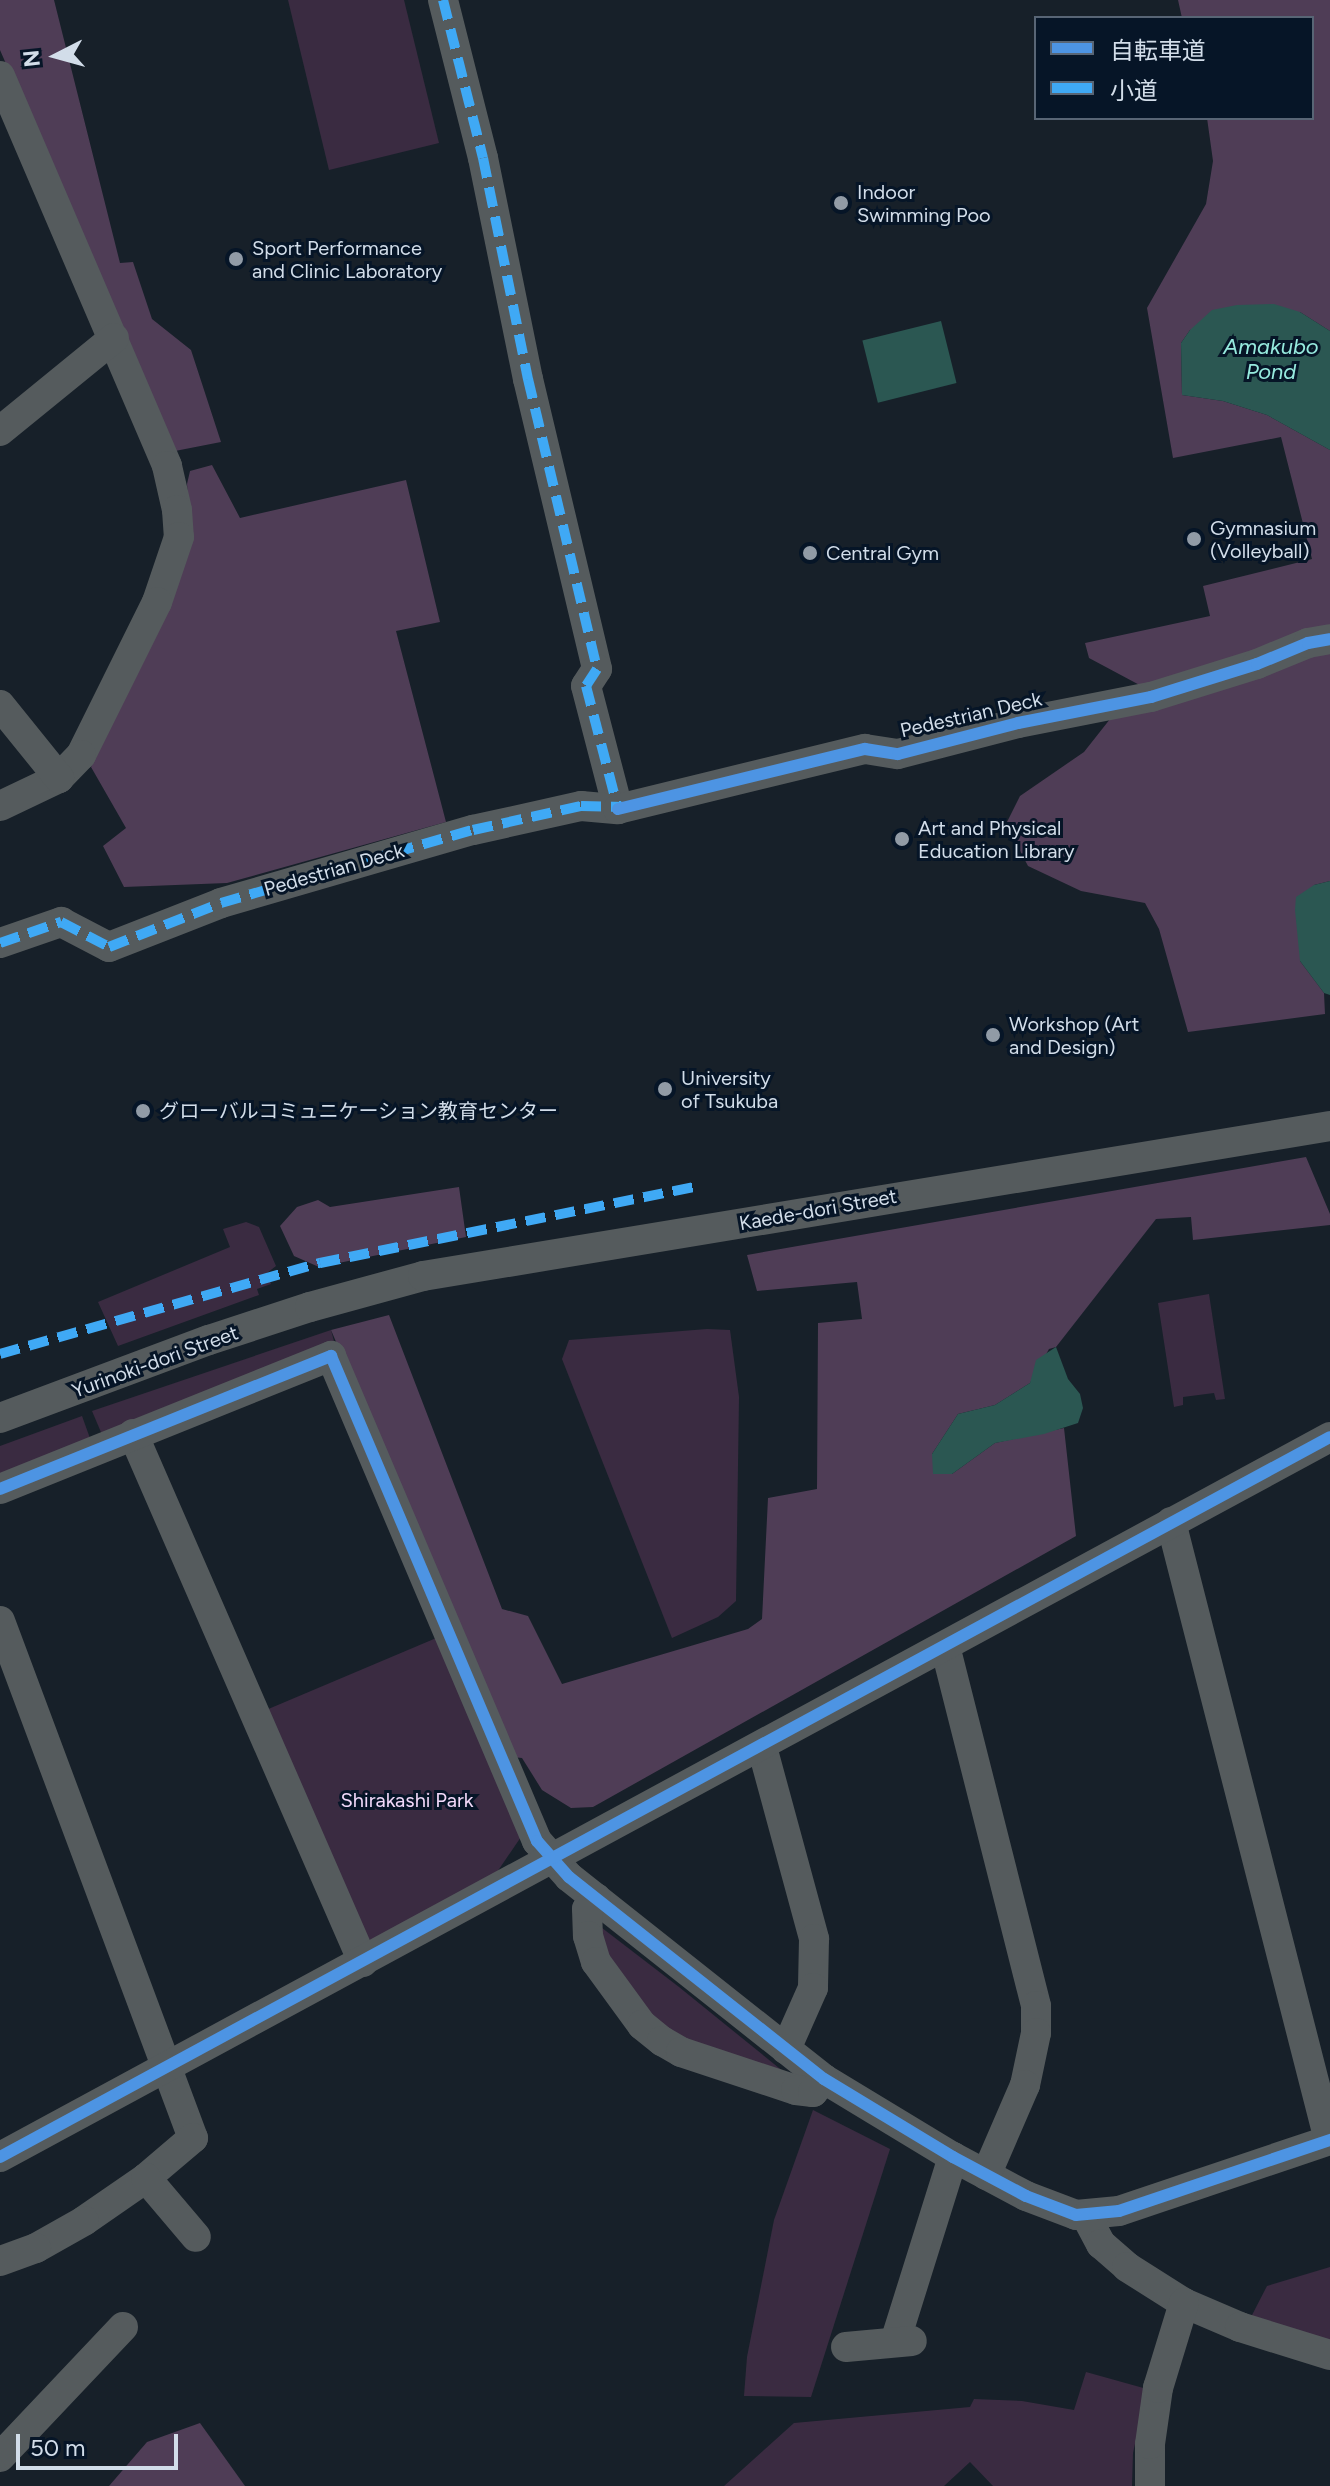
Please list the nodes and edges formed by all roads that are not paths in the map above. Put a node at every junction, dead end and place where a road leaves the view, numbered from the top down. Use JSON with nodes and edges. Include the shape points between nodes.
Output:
{"nodes":[{"id":1,"x":443,"y":0,"type":"edge"},
{"id":2,"x":0,"y":76,"type":"edge"},
{"id":3,"x":114,"y":338,"type":"junction"},
{"id":4,"x":0,"y":431,"type":"edge"},
{"id":5,"x":1330,"y":639,"type":"edge"},
{"id":6,"x":0,"y":705,"type":"edge"},
{"id":7,"x":59,"y":778,"type":"junction"},
{"id":8,"x":0,"y":806,"type":"edge"},
{"id":9,"x":618,"y":809,"type":"junction"},
{"id":10,"x":0,"y":943,"type":"edge"},
{"id":11,"x":1330,"y":1126,"type":"edge"},
{"id":12,"x":310,"y":1307,"type":"joint"},
{"id":13,"x":0,"y":1418,"type":"edge"},
{"id":14,"x":133,"y":1434,"type":"junction"},
{"id":15,"x":1330,"y":1437,"type":"edge"},
{"id":16,"x":0,"y":1489,"type":"edge"},
{"id":17,"x":1171,"y":1522,"type":"junction"},
{"id":18,"x":0,"y":1621,"type":"edge"},
{"id":19,"x":945,"y":1646,"type":"junction"},
{"id":20,"x":762,"y":1747,"type":"junction"},
{"id":21,"x":552,"y":1860,"type":"junction"},
{"id":22,"x":596,"y":1898,"type":"junction"},
{"id":23,"x":363,"y":1962,"type":"junction"},
{"id":24,"x":786,"y":2049,"type":"junction"},
{"id":25,"x":168,"y":2067,"type":"junction"},
{"id":26,"x":824,"y":2079,"type":"junction"},
{"id":27,"x":1330,"y":2140,"type":"edge"},
{"id":28,"x":0,"y":2157,"type":"edge"},
{"id":29,"x":953,"y":2157,"type":"junction"},
{"id":30,"x":986,"y":2175,"type":"junction"},
{"id":31,"x":146,"y":2178,"type":"junction"},
{"id":32,"x":1086,"y":2216,"type":"junction"},
{"id":33,"x":196,"y":2237,"type":"dead end"},
{"id":34,"x":0,"y":2261,"type":"edge"},
{"id":35,"x":1184,"y":2303,"type":"junction"},
{"id":36,"x":123,"y":2327,"type":"dead end"},
{"id":37,"x":846,"y":2347,"type":"dead end"},
{"id":38,"x":1330,"y":2355,"type":"edge"},
{"id":39,"x":0,"y":2457,"type":"edge"},
{"id":40,"x":1150,"y":2486,"type":"edge"}],
"edges":[{"from":1,"to":9,"type":"street","via":[[597,669],[586,686]]},
{"from":2,"to":3,"type":"street"},
{"from":3,"to":4,"type":"street"},
{"from":3,"to":7,"type":"street","via":[[167,466],[179,537],[157,602],[105,712],[81,755]]},
{"from":5,"to":9,"type":"street","name":"Pedestrian Deck","via":[[1151,697],[898,754],[865,749]]},
{"from":6,"to":7,"type":"street"},
{"from":7,"to":8,"type":"street"},
{"from":9,"to":10,"type":"street","name":"Pedestrian Deck","via":[[581,806],[473,830],[221,903],[109,947],[61,922]]},
{"from":11,"to":12,"type":"street","name":"Kaede-dori Street","via":[[475,1265]]},
{"from":12,"to":13,"type":"street","name":"Yurinoki-dori Street"},
{"from":14,"to":16,"type":"street"},
{"from":14,"to":21,"type":"street","via":[[331,1356],[537,1841]]},
{"from":14,"to":23,"type":"street"},
{"from":15,"to":17,"type":"street"},
{"from":17,"to":19,"type":"street"},
{"from":17,"to":27,"type":"street"},
{"from":18,"to":25,"type":"street"},
{"from":19,"to":20,"type":"street"},
{"from":19,"to":30,"type":"street","via":[[1036,2006],[1025,2085]]},
{"from":20,"to":21,"type":"street"},
{"from":20,"to":24,"type":"street","via":[[814,1939],[813,1988]]},
{"from":21,"to":22,"type":"street"},
{"from":21,"to":23,"type":"street"},
{"from":22,"to":24,"type":"street"},
{"from":22,"to":26,"type":"street","via":[[587,1909],[596,1962],[642,2025],[662,2041],[796,2090],[813,2092]]},
{"from":23,"to":25,"type":"street"},
{"from":24,"to":26,"type":"street"},
{"from":25,"to":28,"type":"street"},
{"from":25,"to":31,"type":"street","via":[[193,2138]]},
{"from":26,"to":29,"type":"street"},
{"from":27,"to":32,"type":"street","via":[[1119,2211]]},
{"from":29,"to":30,"type":"street"},
{"from":29,"to":37,"type":"street","via":[[904,2342]]},
{"from":30,"to":32,"type":"street","via":[[1063,2213]]},
{"from":31,"to":33,"type":"street"},
{"from":31,"to":34,"type":"street","via":[[84,2221]]},
{"from":32,"to":35,"type":"street","via":[[1104,2246],[1127,2267]]},
{"from":35,"to":38,"type":"street"},
{"from":35,"to":40,"type":"street","via":[[1158,2388]]},
{"from":36,"to":39,"type":"street"}]}
